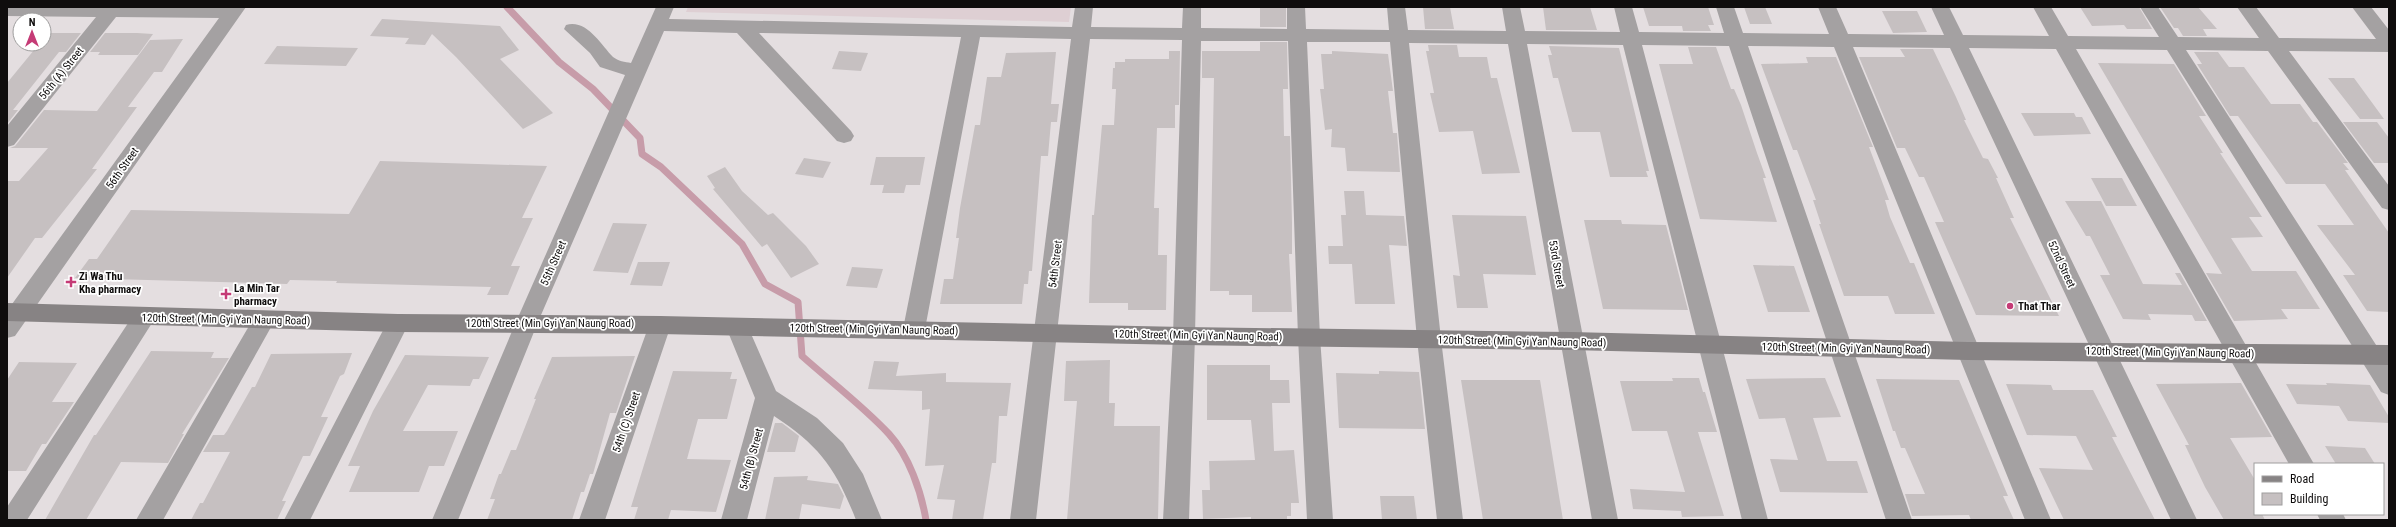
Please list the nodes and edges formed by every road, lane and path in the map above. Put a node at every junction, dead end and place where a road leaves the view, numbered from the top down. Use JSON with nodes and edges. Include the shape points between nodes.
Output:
{"nodes":[{"id":1,"x":665,"y":7,"type":"edge"},
{"id":2,"x":1084,"y":7,"type":"edge"},
{"id":3,"x":1192,"y":7,"type":"edge"},
{"id":4,"x":1296,"y":7,"type":"edge"},
{"id":5,"x":1396,"y":7,"type":"edge"},
{"id":6,"x":1511,"y":7,"type":"edge"},
{"id":7,"x":1623,"y":7,"type":"edge"},
{"id":8,"x":1724,"y":7,"type":"edge"},
{"id":9,"x":1827,"y":7,"type":"edge"},
{"id":10,"x":1940,"y":7,"type":"edge"},
{"id":11,"x":2042,"y":7,"type":"edge"},
{"id":12,"x":2149,"y":7,"type":"edge"},
{"id":13,"x":2246,"y":7,"type":"edge"},
{"id":14,"x":2361,"y":7,"type":"edge"},
{"id":15,"x":113,"y":9,"type":"edge"},
{"id":16,"x":235,"y":9,"type":"edge"},
{"id":17,"x":9,"y":10,"type":"edge"},
{"id":18,"x":657,"y":25,"type":"junction"},
{"id":19,"x":740,"y":26,"type":"junction"},
{"id":20,"x":573,"y":29,"type":"dead end"},
{"id":21,"x":972,"y":31,"type":"junction"},
{"id":22,"x":1082,"y":33,"type":"junction"},
{"id":23,"x":1191,"y":34,"type":"junction"},
{"id":24,"x":1297,"y":35,"type":"junction"},
{"id":25,"x":1400,"y":36,"type":"junction"},
{"id":26,"x":1516,"y":37,"type":"junction"},
{"id":27,"x":1631,"y":38,"type":"junction"},
{"id":28,"x":1736,"y":39,"type":"junction"},
{"id":29,"x":1841,"y":40,"type":"junction"},
{"id":30,"x":1957,"y":41,"type":"junction"},
{"id":31,"x":2062,"y":42,"type":"junction"},
{"id":32,"x":2173,"y":43,"type":"junction"},
{"id":33,"x":2273,"y":44,"type":"junction"},
{"id":34,"x":2389,"y":44,"type":"edge"},
{"id":35,"x":637,"y":70,"type":"junction"},
{"id":36,"x":844,"y":136,"type":"dead end"},
{"id":37,"x":7,"y":140,"type":"edge"},
{"id":38,"x":2389,"y":202,"type":"edge"},
{"id":39,"x":144,"y":317,"type":"junction"},
{"id":40,"x":11,"y":318,"type":"edge"},
{"id":41,"x":264,"y":320,"type":"junction"},
{"id":42,"x":527,"y":322,"type":"junction"},
{"id":43,"x":398,"y":323,"type":"junction"},
{"id":44,"x":660,"y":324,"type":"junction"},
{"id":45,"x":737,"y":327,"type":"junction"},
{"id":46,"x":914,"y":329,"type":"junction"},
{"id":47,"x":1047,"y":331,"type":"junction"},
{"id":48,"x":1184,"y":336,"type":"junction"},
{"id":49,"x":1309,"y":337,"type":"junction"},
{"id":50,"x":1429,"y":339,"type":"junction"},
{"id":51,"x":1571,"y":340,"type":"junction"},
{"id":52,"x":1709,"y":345,"type":"junction"},
{"id":53,"x":1842,"y":348,"type":"junction"},
{"id":54,"x":1968,"y":351,"type":"junction"},
{"id":55,"x":2103,"y":351,"type":"junction"},
{"id":56,"x":2239,"y":353,"type":"junction"},
{"id":57,"x":2379,"y":355,"type":"edge"},
{"id":58,"x":2389,"y":385,"type":"edge"},
{"id":59,"x":767,"y":398,"type":"junction"},
{"id":60,"x":2301,"y":463,"type":"edge"},
{"id":61,"x":13,"y":520,"type":"edge"},
{"id":62,"x":149,"y":520,"type":"edge"},
{"id":63,"x":297,"y":520,"type":"edge"},
{"id":64,"x":445,"y":520,"type":"edge"},
{"id":65,"x":592,"y":520,"type":"edge"},
{"id":66,"x":734,"y":520,"type":"edge"},
{"id":67,"x":870,"y":520,"type":"edge"},
{"id":68,"x":1023,"y":520,"type":"edge"},
{"id":69,"x":1176,"y":520,"type":"edge"},
{"id":70,"x":1320,"y":520,"type":"edge"},
{"id":71,"x":1450,"y":520,"type":"edge"},
{"id":72,"x":1604,"y":520,"type":"edge"},
{"id":73,"x":1755,"y":520,"type":"edge"},
{"id":74,"x":1899,"y":520,"type":"edge"},
{"id":75,"x":2038,"y":520,"type":"edge"},
{"id":76,"x":2184,"y":520,"type":"edge"}],
"edges":[{"from":1,"to":18,"type":"street","name":"55th Street"},
{"from":2,"to":22,"type":"street","name":"54th Street"},
{"from":3,"to":23,"type":"street"},
{"from":4,"to":24,"type":"street"},
{"from":5,"to":25,"type":"street"},
{"from":6,"to":26,"type":"street","name":"53rd Street"},
{"from":7,"to":27,"type":"street"},
{"from":8,"to":28,"type":"street"},
{"from":9,"to":29,"type":"street"},
{"from":10,"to":30,"type":"street","name":"52nd Street"},
{"from":11,"to":31,"type":"street"},
{"from":12,"to":32,"type":"street"},
{"from":13,"to":33,"type":"street"},
{"from":14,"to":34,"type":"street"},
{"from":15,"to":16,"type":"street"},
{"from":15,"to":17,"type":"street"},
{"from":15,"to":37,"type":"street","name":"56th (A) Street"},
{"from":16,"to":40,"type":"street","name":"56th Street"},
{"from":18,"to":19,"type":"street"},
{"from":18,"to":35,"type":"street","name":"55th Street"},
{"from":19,"to":21,"type":"street"},
{"from":19,"to":36,"type":"street"},
{"from":20,"to":35,"type":"street","via":[[597,48],[607,62],[621,68]]},
{"from":21,"to":22,"type":"street"},
{"from":21,"to":46,"type":"street"},
{"from":22,"to":23,"type":"street"},
{"from":22,"to":47,"type":"street","name":"54th Street"},
{"from":23,"to":24,"type":"street"},
{"from":23,"to":48,"type":"street"},
{"from":24,"to":25,"type":"street"},
{"from":24,"to":49,"type":"street"},
{"from":25,"to":26,"type":"street"},
{"from":25,"to":50,"type":"street"},
{"from":26,"to":27,"type":"street"},
{"from":26,"to":51,"type":"street","name":"53rd Street"},
{"from":27,"to":28,"type":"street"},
{"from":27,"to":52,"type":"street"},
{"from":28,"to":29,"type":"street"},
{"from":28,"to":53,"type":"street"},
{"from":29,"to":30,"type":"street"},
{"from":29,"to":54,"type":"street"},
{"from":30,"to":31,"type":"street"},
{"from":30,"to":55,"type":"street","name":"52nd Street"},
{"from":31,"to":32,"type":"street"},
{"from":31,"to":56,"type":"street"},
{"from":32,"to":33,"type":"street"},
{"from":32,"to":57,"type":"street"},
{"from":33,"to":34,"type":"street"},
{"from":33,"to":38,"type":"street"},
{"from":35,"to":42,"type":"street","name":"55th Street"},
{"from":39,"to":40,"type":"main road","name":"120th Street (Min Gyi Yan Naung Road)"},
{"from":39,"to":41,"type":"main road","name":"120th Street (Min Gyi Yan Naung Road)"},
{"from":39,"to":61,"type":"street"},
{"from":41,"to":43,"type":"main road","name":"120th Street (Min Gyi Yan Naung Road)"},
{"from":41,"to":62,"type":"street"},
{"from":42,"to":43,"type":"main road","name":"120th Street (Min Gyi Yan Naung Road)"},
{"from":42,"to":44,"type":"main road","name":"120th Street (Min Gyi Yan Naung Road)"},
{"from":42,"to":64,"type":"street","name":"55th Street"},
{"from":43,"to":63,"type":"street"},
{"from":44,"to":45,"type":"main road","name":"120th Street (Min Gyi Yan Naung Road)"},
{"from":44,"to":65,"type":"street","name":"54th (C) Street"},
{"from":45,"to":46,"type":"main road","name":"120th Street (Min Gyi Yan Naung Road)"},
{"from":45,"to":59,"type":"street"},
{"from":46,"to":47,"type":"main road","name":"120th Street (Min Gyi Yan Naung Road)"},
{"from":47,"to":48,"type":"main road","name":"120th Street (Min Gyi Yan Naung Road)"},
{"from":47,"to":68,"type":"street","name":"54th Street"},
{"from":48,"to":49,"type":"main road","name":"120th Street (Min Gyi Yan Naung Road)"},
{"from":48,"to":69,"type":"street"},
{"from":49,"to":50,"type":"main road","name":"120th Street (Min Gyi Yan Naung Road)"},
{"from":49,"to":70,"type":"street"},
{"from":50,"to":51,"type":"main road","name":"120th Street (Min Gyi Yan Naung Road)"},
{"from":50,"to":71,"type":"street"},
{"from":51,"to":52,"type":"main road","name":"120th Street (Min Gyi Yan Naung Road)"},
{"from":51,"to":72,"type":"street","name":"53rd Street"},
{"from":52,"to":53,"type":"main road","name":"120th Street (Min Gyi Yan Naung Road)"},
{"from":52,"to":73,"type":"street"},
{"from":53,"to":54,"type":"main road","name":"120th Street (Min Gyi Yan Naung Road)"},
{"from":53,"to":74,"type":"street"},
{"from":54,"to":55,"type":"main road","name":"120th Street (Min Gyi Yan Naung Road)"},
{"from":54,"to":75,"type":"street"},
{"from":55,"to":56,"type":"main road","name":"120th Street (Min Gyi Yan Naung Road)"},
{"from":55,"to":76,"type":"street","name":"52nd Street"},
{"from":56,"to":57,"type":"main road","name":"120th Street (Min Gyi Yan Naung Road)"},
{"from":56,"to":60,"type":"street"},
{"from":57,"to":58,"type":"street"},
{"from":59,"to":66,"type":"street","name":"54th (B) Street"},
{"from":59,"to":67,"type":"street","via":[[808,425],[834,450],[854,482]]}]}
